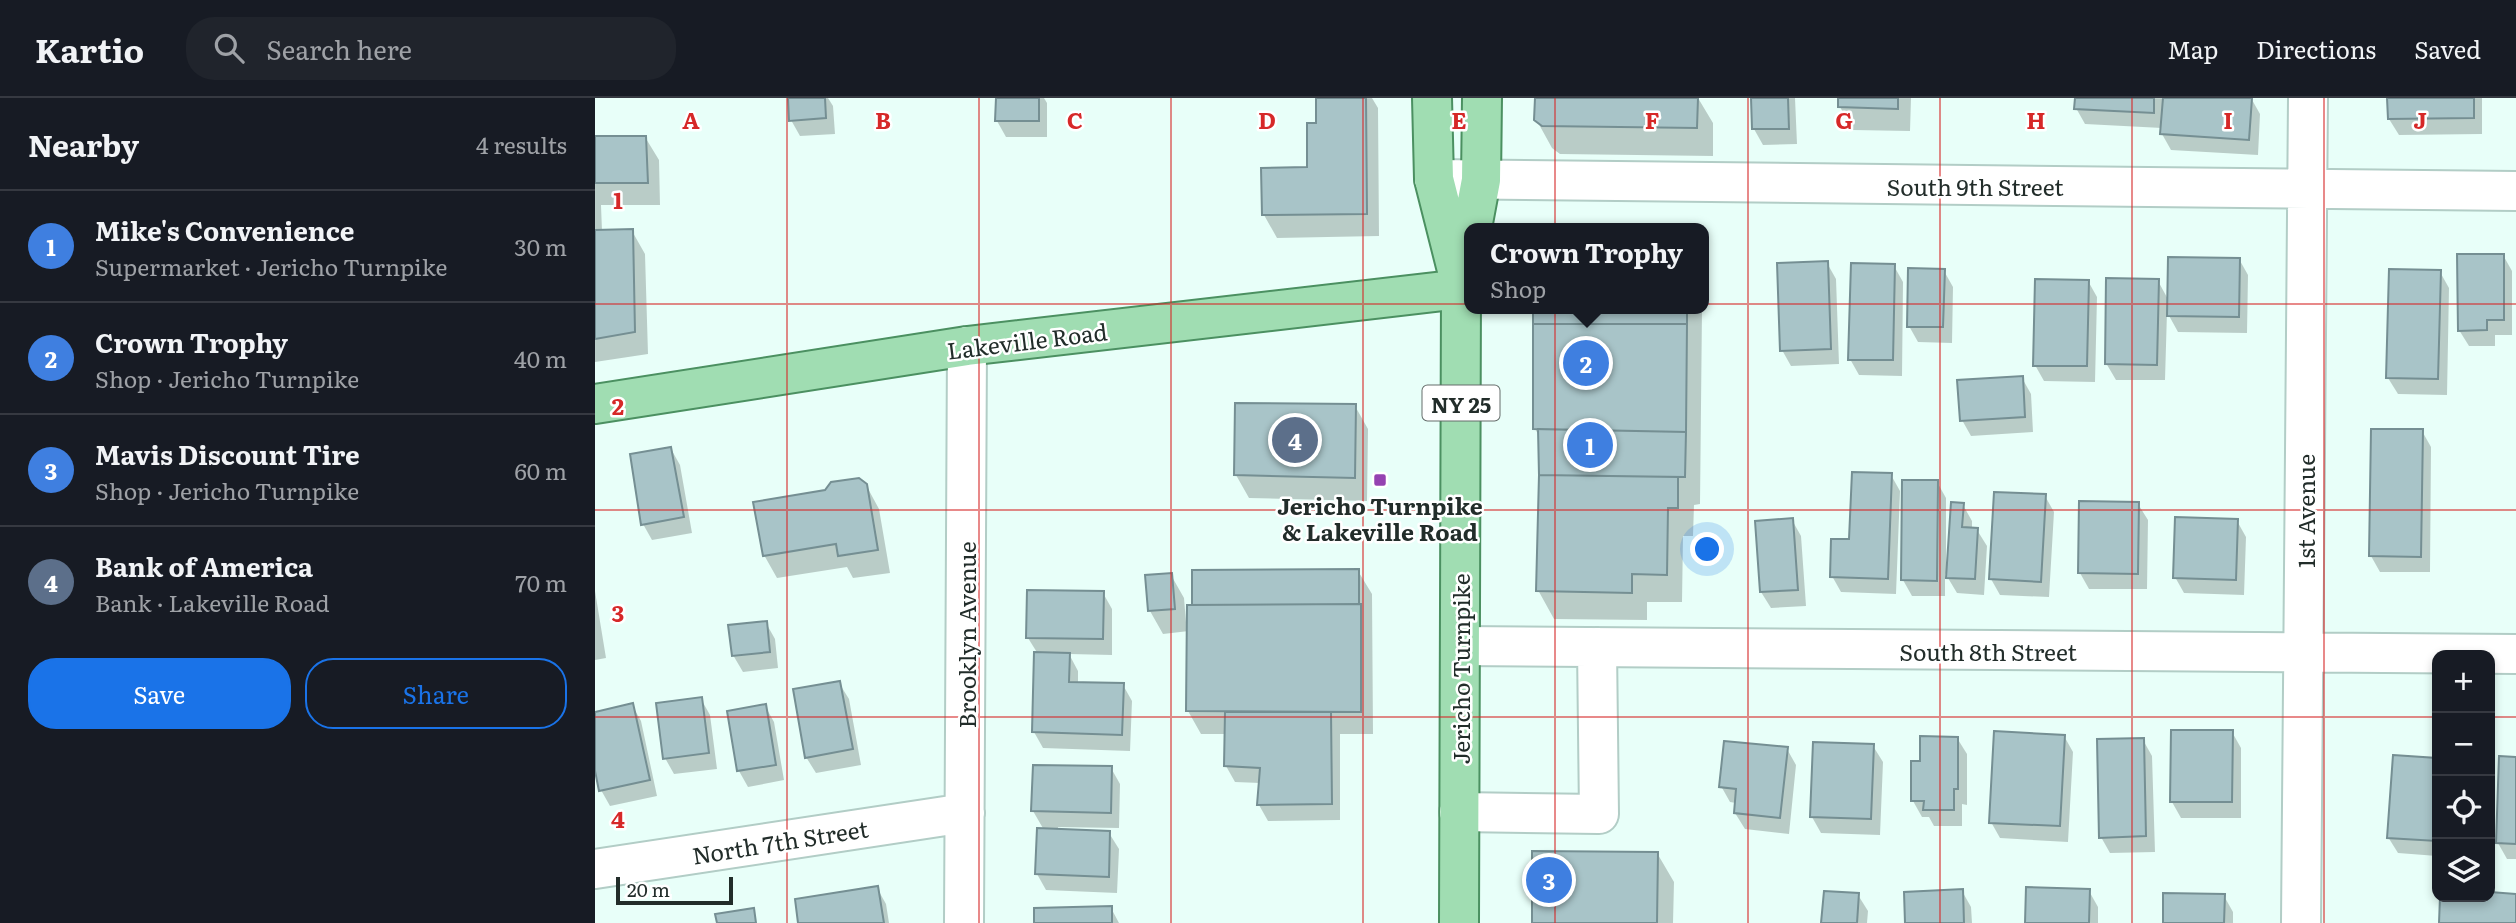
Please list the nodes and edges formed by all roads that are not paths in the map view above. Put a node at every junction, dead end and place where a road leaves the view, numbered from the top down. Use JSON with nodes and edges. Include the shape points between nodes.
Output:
{"nodes":[{"id":1,"x":1432,"y":98,"type":"edge"},
{"id":2,"x":1482,"y":98,"type":"edge"},
{"id":3,"x":2308,"y":98,"type":"edge"},
{"id":4,"x":1434,"y":179,"type":"junction"},
{"id":5,"x":1481,"y":180,"type":"junction"},
{"id":6,"x":2308,"y":188,"type":"junction"},
{"id":7,"x":2516,"y":191,"type":"edge"},
{"id":8,"x":1473,"y":223,"type":"edge"},
{"id":9,"x":1464,"y":274,"type":"edge"},
{"id":10,"x":1461,"y":289,"type":"junction"},
{"id":11,"x":967,"y":346,"type":"junction"},
{"id":12,"x":595,"y":404,"type":"edge"},
{"id":13,"x":1460,"y":646,"type":"junction"},
{"id":14,"x":1597,"y":648,"type":"junction"},
{"id":15,"x":2304,"y":653,"type":"junction"},
{"id":16,"x":2516,"y":654,"type":"edge"},
{"id":17,"x":1459,"y":812,"type":"junction"},
{"id":18,"x":965,"y":813,"type":"junction"},
{"id":19,"x":595,"y":869,"type":"edge"},
{"id":20,"x":964,"y":923,"type":"edge"},
{"id":21,"x":1459,"y":923,"type":"edge"},
{"id":22,"x":2301,"y":923,"type":"edge"}],
"edges":[{"from":1,"to":4,"type":"main road","name":"Jericho Turnpike","number":"NY 25"},
{"from":2,"to":5,"type":"main road"},
{"from":3,"to":6,"type":"street","name":"1st Avenue"},
{"from":4,"to":5,"type":"street","name":"South 9th Street"},
{"from":4,"to":10,"type":"main road","name":"Jericho Turnpike","number":"NY 25"},
{"from":5,"to":6,"type":"street","name":"South 9th Street"},
{"from":5,"to":8,"type":"main road"},
{"from":6,"to":7,"type":"street","name":"South 9th Street"},
{"from":6,"to":15,"type":"street","name":"1st Avenue"},
{"from":9,"to":10,"type":"main road","name":"Jericho Turnpike","number":"NY 25"},
{"from":10,"to":11,"type":"main road","name":"Lakeville Road"},
{"from":10,"to":13,"type":"main road","name":"Jericho Turnpike","number":"NY 25"},
{"from":11,"to":12,"type":"main road","name":"Lakeville Road"},
{"from":11,"to":18,"type":"street","name":"Brooklyn Avenue"},
{"from":13,"to":14,"type":"street","name":"South 8th Street"},
{"from":13,"to":17,"type":"main road","name":"Jericho Turnpike","number":"NY 25"},
{"from":14,"to":15,"type":"street","name":"South 8th Street"},
{"from":14,"to":17,"type":"street","via":[[1599,814]]},
{"from":15,"to":16,"type":"street","name":"South 8th Street"},
{"from":15,"to":22,"type":"street","name":"1st Avenue"},
{"from":17,"to":21,"type":"main road","name":"Jericho Turnpike","number":"NY 25"},
{"from":18,"to":19,"type":"street","name":"North 7th Street"},
{"from":18,"to":20,"type":"street","name":"Brooklyn Avenue"}]}
